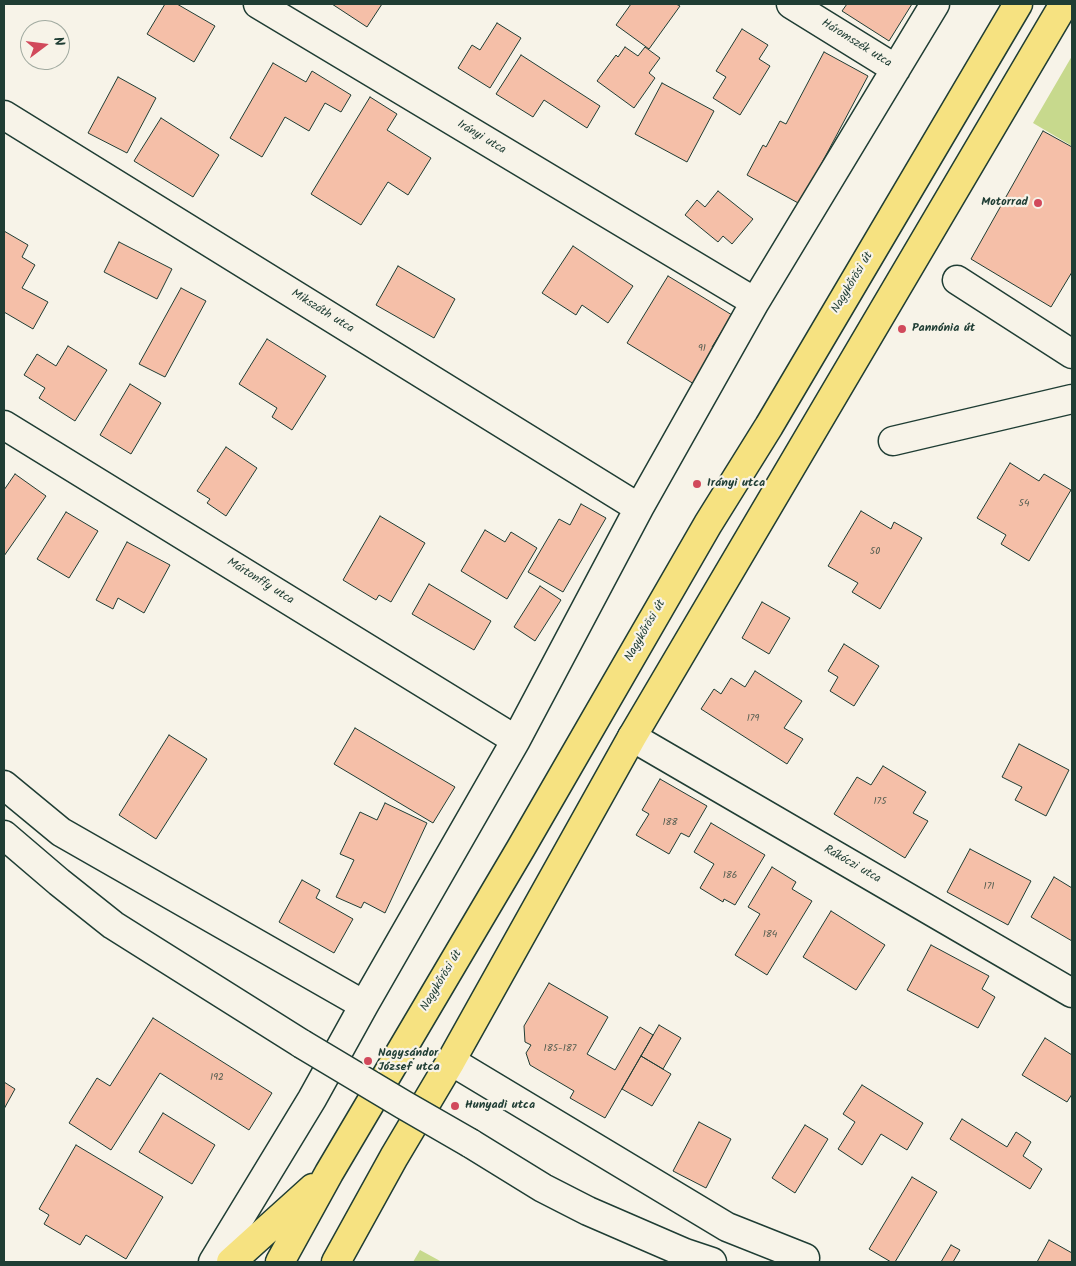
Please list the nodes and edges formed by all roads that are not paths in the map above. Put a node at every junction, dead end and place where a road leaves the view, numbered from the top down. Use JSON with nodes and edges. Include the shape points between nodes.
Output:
{"nodes":[{"id":1,"x":258,"y":4,"type":"edge"},
{"id":2,"x":791,"y":4,"type":"edge"},
{"id":3,"x":935,"y":4,"type":"edge"},
{"id":4,"x":1018,"y":4,"type":"edge"},
{"id":5,"x":1064,"y":4,"type":"edge"},
{"id":6,"x":896,"y":69,"type":"junction"},
{"id":7,"x":4,"y":116,"type":"edge"},
{"id":8,"x":957,"y":280,"type":"dead end"},
{"id":9,"x":755,"y":302,"type":"junction"},
{"id":10,"x":1072,"y":354,"type":"edge"},
{"id":11,"x":1072,"y":398,"type":"edge"},
{"id":12,"x":4,"y":425,"type":"edge"},
{"id":13,"x":893,"y":440,"type":"dead end"},
{"id":14,"x":639,"y":508,"type":"junction"},
{"id":15,"x":632,"y":737,"type":"junction"},
{"id":16,"x":516,"y":740,"type":"junction"},
{"id":17,"x":4,"y":785,"type":"edge"},
{"id":18,"x":4,"y":835,"type":"edge"},
{"id":19,"x":1072,"y":994,"type":"edge"},
{"id":20,"x":364,"y":1005,"type":"junction"},
{"id":21,"x":451,"y":1061,"type":"junction"},
{"id":22,"x":329,"y":1173,"type":"junction"},
{"id":23,"x":805,"y":1258,"type":"dead end"},
{"id":24,"x":213,"y":1262,"type":"edge"},
{"id":25,"x":231,"y":1262,"type":"edge"},
{"id":26,"x":280,"y":1262,"type":"edge"},
{"id":27,"x":336,"y":1262,"type":"edge"},
{"id":28,"x":712,"y":1262,"type":"edge"}],
"edges":[{"from":1,"to":9,"type":"street","name":"Irányi utca"},
{"from":2,"to":6,"type":"street","name":"Háromszék utca"},
{"from":3,"to":6,"type":"street"},
{"from":4,"to":22,"type":"main road","name":"Nagykőrösi út","via":[[708,524]]},
{"from":5,"to":15,"type":"main road"},
{"from":6,"to":9,"type":"street"},
{"from":7,"to":14,"type":"street","name":"Mikszáth utca"},
{"from":8,"to":10,"type":"street"},
{"from":9,"to":14,"type":"street"},
{"from":11,"to":13,"type":"street"},
{"from":12,"to":16,"type":"street","name":"Mártonffy utca"},
{"from":14,"to":16,"type":"street"},
{"from":15,"to":19,"type":"street","name":"Rákóczi utca"},
{"from":15,"to":21,"type":"main road"},
{"from":16,"to":20,"type":"street"},
{"from":17,"to":20,"type":"street","via":[[61,832]]},
{"from":18,"to":28,"type":"street","bridge":true,"via":[[113,925],[302,1044],[543,1188],[588,1211]]},
{"from":20,"to":24,"type":"street","via":[[312,1099]]},
{"from":21,"to":23,"type":"street","via":[[727,1227]]},
{"from":21,"to":27,"type":"main road"},
{"from":22,"to":25,"type":"main road"},
{"from":22,"to":26,"type":"main road","name":"Nagykőrösi út"}]}
